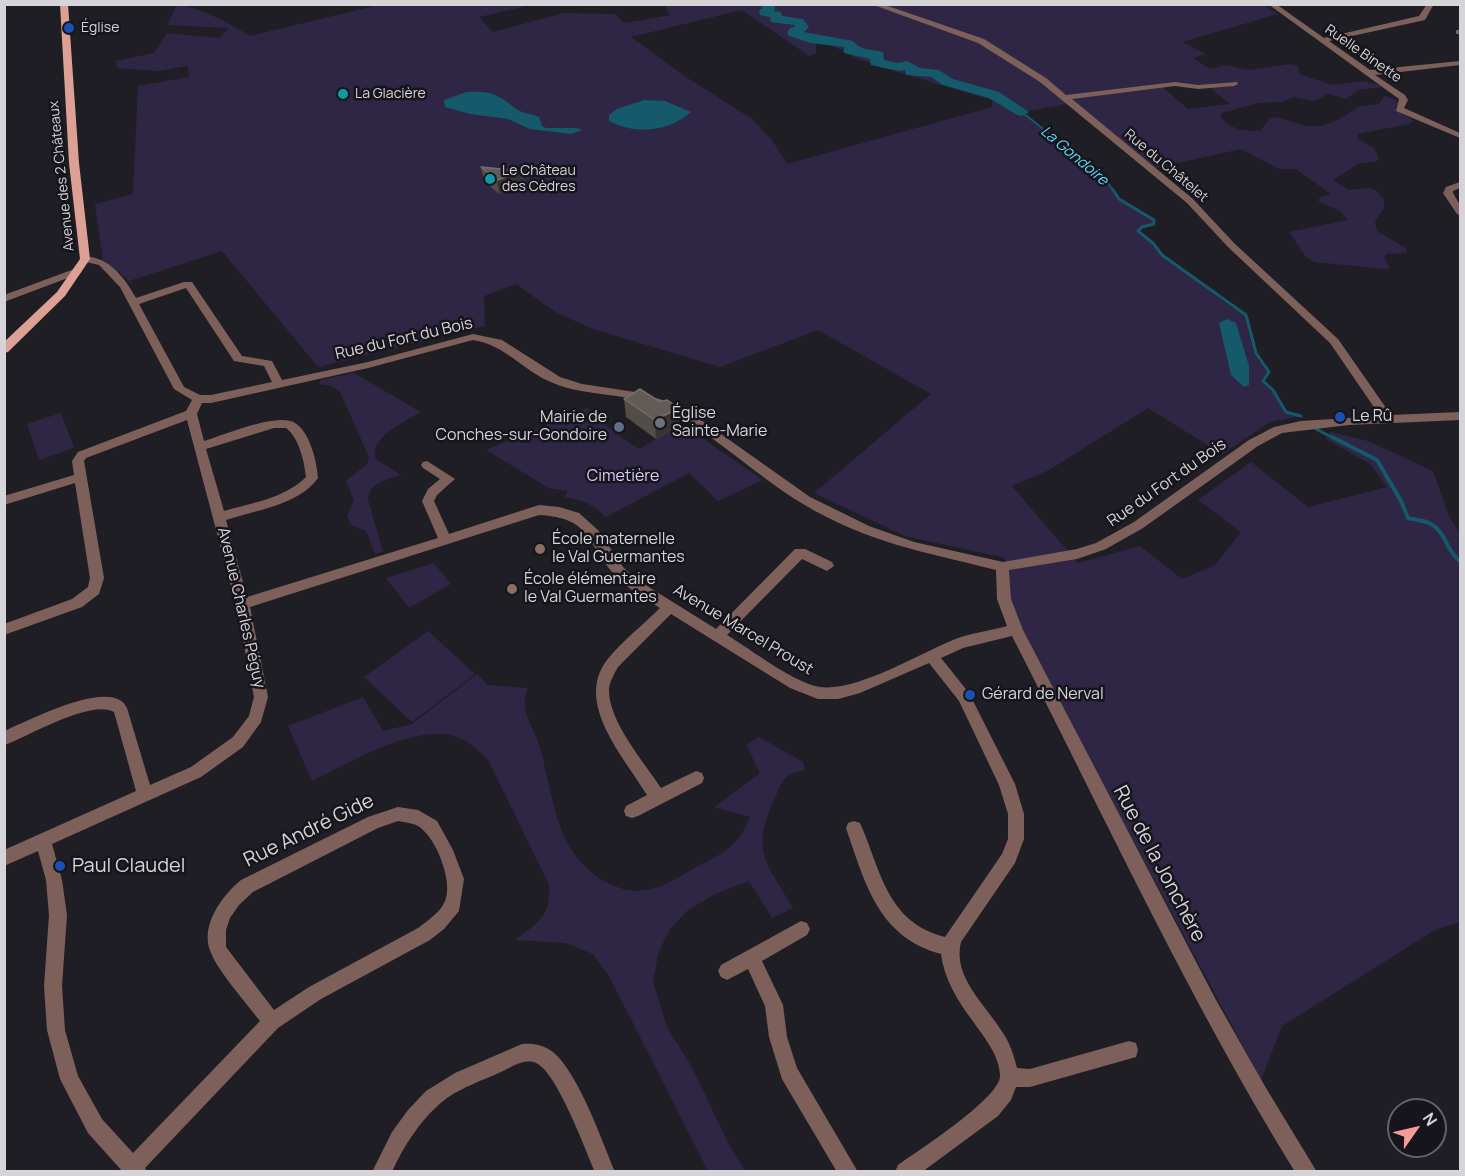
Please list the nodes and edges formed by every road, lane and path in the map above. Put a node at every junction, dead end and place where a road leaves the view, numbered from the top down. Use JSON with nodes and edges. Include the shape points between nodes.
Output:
{"nodes":[{"id":1,"x":64,"y":4,"type":"edge"},
{"id":2,"x":874,"y":4,"type":"edge"},
{"id":3,"x":1271,"y":4,"type":"edge"},
{"id":4,"x":1431,"y":4,"type":"edge"},
{"id":5,"x":1321,"y":41,"type":"junction"},
{"id":6,"x":1461,"y":63,"type":"edge"},
{"id":7,"x":1368,"y":73,"type":"junction"},
{"id":8,"x":1234,"y":84,"type":"dead end"},
{"id":9,"x":1063,"y":98,"type":"junction"},
{"id":10,"x":1461,"y":136,"type":"edge"},
{"id":11,"x":1461,"y":185,"type":"edge"},
{"id":12,"x":1461,"y":212,"type":"edge"},
{"id":13,"x":85,"y":259,"type":"junction"},
{"id":14,"x":77,"y":271,"type":"junction"},
{"id":15,"x":4,"y":299,"type":"edge"},
{"id":16,"x":134,"y":302,"type":"junction"},
{"id":17,"x":4,"y":349,"type":"edge"},
{"id":18,"x":279,"y":385,"type":"junction"},
{"id":19,"x":198,"y":399,"type":"junction"},
{"id":20,"x":191,"y":414,"type":"junction"},
{"id":21,"x":1461,"y":416,"type":"edge"},
{"id":22,"x":1388,"y":418,"type":"junction"},
{"id":23,"x":201,"y":446,"type":"junction"},
{"id":24,"x":427,"y":465,"type":"dead end"},
{"id":25,"x":81,"y":477,"type":"junction"},
{"id":26,"x":4,"y":501,"type":"edge"},
{"id":27,"x":220,"y":517,"type":"junction"},
{"id":28,"x":445,"y":540,"type":"junction"},
{"id":29,"x":827,"y":566,"type":"dead end"},
{"id":30,"x":1003,"y":567,"type":"junction"},
{"id":31,"x":242,"y":604,"type":"junction"},
{"id":32,"x":669,"y":608,"type":"junction"},
{"id":33,"x":4,"y":630,"type":"edge"},
{"id":34,"x":1016,"y":630,"type":"junction"},
{"id":35,"x":718,"y":636,"type":"junction"},
{"id":36,"x":931,"y":655,"type":"junction"},
{"id":37,"x":5,"y":738,"type":"edge"},
{"id":38,"x":696,"y":778,"type":"dead end"},
{"id":39,"x":145,"y":795,"type":"junction"},
{"id":40,"x":658,"y":798,"type":"junction"},
{"id":41,"x":633,"y":811,"type":"dead end"},
{"id":42,"x":854,"y":828,"type":"dead end"},
{"id":43,"x":43,"y":841,"type":"junction"},
{"id":44,"x":4,"y":858,"type":"edge"},
{"id":45,"x":801,"y":929,"type":"dead end"},
{"id":46,"x":949,"y":947,"type":"junction"},
{"id":47,"x":751,"y":957,"type":"junction"},
{"id":48,"x":727,"y":972,"type":"dead end"},
{"id":49,"x":272,"y":1022,"type":"junction"},
{"id":50,"x":1129,"y":1050,"type":"dead end"},
{"id":51,"x":1010,"y":1077,"type":"junction"},
{"id":52,"x":135,"y":1169,"type":"edge"},
{"id":53,"x":382,"y":1172,"type":"edge"},
{"id":54,"x":605,"y":1172,"type":"edge"},
{"id":55,"x":848,"y":1172,"type":"edge"},
{"id":56,"x":905,"y":1172,"type":"edge"},
{"id":57,"x":1307,"y":1172,"type":"edge"}],
"edges":[{"from":1,"to":13,"type":"main road","name":"Avenue des 2 Châteaux","via":[[74,163]]},
{"from":2,"to":9,"type":"street","name":"Rue du Châtelet","via":[[981,41],[1037,76]]},
{"from":3,"to":5,"type":"street","name":"Ruelle Binette"},
{"from":4,"to":5,"type":"street","via":[[1422,18]]},
{"from":5,"to":7,"type":"street","name":"Ruelle Binette"},
{"from":6,"to":7,"type":"street"},
{"from":7,"to":10,"type":"street","name":"Ruelle Binette","via":[[1402,97],[1399,109]]},
{"from":8,"to":9,"type":"street","via":[[1174,84]]},
{"from":9,"to":22,"type":"street","name":"Rue du Châtelet","via":[[1190,201],[1334,341]]},
{"from":11,"to":12,"type":"street","via":[[1448,193]]},
{"from":13,"to":14,"type":"main road","name":"Avenue des 2 Châteaux"},
{"from":13,"to":16,"type":"street","via":[[102,263]]},
{"from":14,"to":15,"type":"street"},
{"from":14,"to":17,"type":"main road","name":"Avenue des 2 Châteaux","via":[[61,294]]},
{"from":16,"to":18,"type":"street","via":[[188,284],[238,359],[268,363]]},
{"from":16,"to":19,"type":"street","via":[[180,389]]},
{"from":18,"to":19,"type":"street","name":"Rue du Fort du Bois"},
{"from":18,"to":30,"type":"street","name":"Rue du Fort du Bois","via":[[472,337],[488,338],[499,341],[548,378],[583,388],[639,395],[681,413],[807,501],[858,525],[900,543]]},
{"from":19,"to":20,"type":"street"},
{"from":20,"to":23,"type":"street","name":"Avenue Charles Péguy"},
{"from":20,"to":25,"type":"street","via":[[82,455],[78,461]]},
{"from":21,"to":22,"type":"street","name":"Rue du Fort du Bois"},
{"from":22,"to":30,"type":"street","name":"Rue du Fort du Bois","via":[[1288,427],[1269,433],[1120,537],[1072,555]]},
{"from":23,"to":27,"type":"street","name":"Avenue Charles Péguy"},
{"from":23,"to":27,"type":"street","via":[[286,423],[300,435],[312,471],[312,478],[301,489]]},
{"from":24,"to":28,"type":"street","via":[[449,479],[432,492],[428,501]]},
{"from":25,"to":26,"type":"street"},
{"from":25,"to":33,"type":"street","via":[[98,578],[94,590],[77,603]]},
{"from":27,"to":31,"type":"street","name":"Avenue Charles Péguy"},
{"from":28,"to":31,"type":"street","name":"Avenue Marcel Proust"},
{"from":28,"to":32,"type":"street","name":"Avenue Marcel Proust","via":[[539,510],[562,511],[585,522],[623,576]]},
{"from":29,"to":35,"type":"street","via":[[800,552]]},
{"from":30,"to":34,"type":"street","name":"Rue de la Jonchère","via":[[1000,585],[1005,609]]},
{"from":31,"to":39,"type":"street","name":"Avenue Charles Péguy","via":[[261,697],[256,718],[238,742],[213,761]]},
{"from":32,"to":35,"type":"street","name":"Avenue Marcel Proust"},
{"from":32,"to":40,"type":"street","via":[[613,663],[602,689],[606,716]]},
{"from":34,"to":36,"type":"street","name":"Avenue Marcel Proust","via":[[960,643]]},
{"from":34,"to":57,"type":"street","name":"Rue de la Jonchère","via":[[1210,1006]]},
{"from":35,"to":36,"type":"street","name":"Avenue Marcel Proust","via":[[795,684],[818,693],[860,687]]},
{"from":36,"to":46,"type":"street","via":[[969,708],[1007,784],[1016,814],[1016,839],[1009,858]]},
{"from":37,"to":39,"type":"street","via":[[85,706],[111,703],[120,708]]},
{"from":38,"to":40,"type":"street"},
{"from":39,"to":43,"type":"street","name":"Avenue Charles Péguy"},
{"from":40,"to":41,"type":"street"},
{"from":42,"to":46,"type":"street","via":[[881,901],[919,937]]},
{"from":43,"to":44,"type":"street","name":"Avenue Charles Péguy"},
{"from":43,"to":52,"type":"street","via":[[54,880],[58,915],[53,986],[56,1030],[69,1079],[95,1126]]},
{"from":45,"to":47,"type":"street"},
{"from":46,"to":51,"type":"street","via":[[950,964],[999,1043]]},
{"from":47,"to":48,"type":"street"},
{"from":47,"to":55,"type":"street","via":[[774,1005],[778,1037],[789,1072]]},
{"from":49,"to":49,"type":"street","name":"Rue André Gide","via":[[315,993],[424,934],[453,905],[456,879],[431,826],[418,817],[399,814],[374,822],[247,886],[229,903],[218,923],[218,950]]},
{"from":49,"to":52,"type":"street","name":"Rue André Gide"},
{"from":50,"to":51,"type":"street","via":[[1030,1078]]},
{"from":51,"to":56,"type":"street","via":[[1005,1093],[991,1109]]},
{"from":53,"to":54,"type":"street","via":[[406,1127],[439,1093],[523,1052],[545,1057],[554,1068]]}]}
